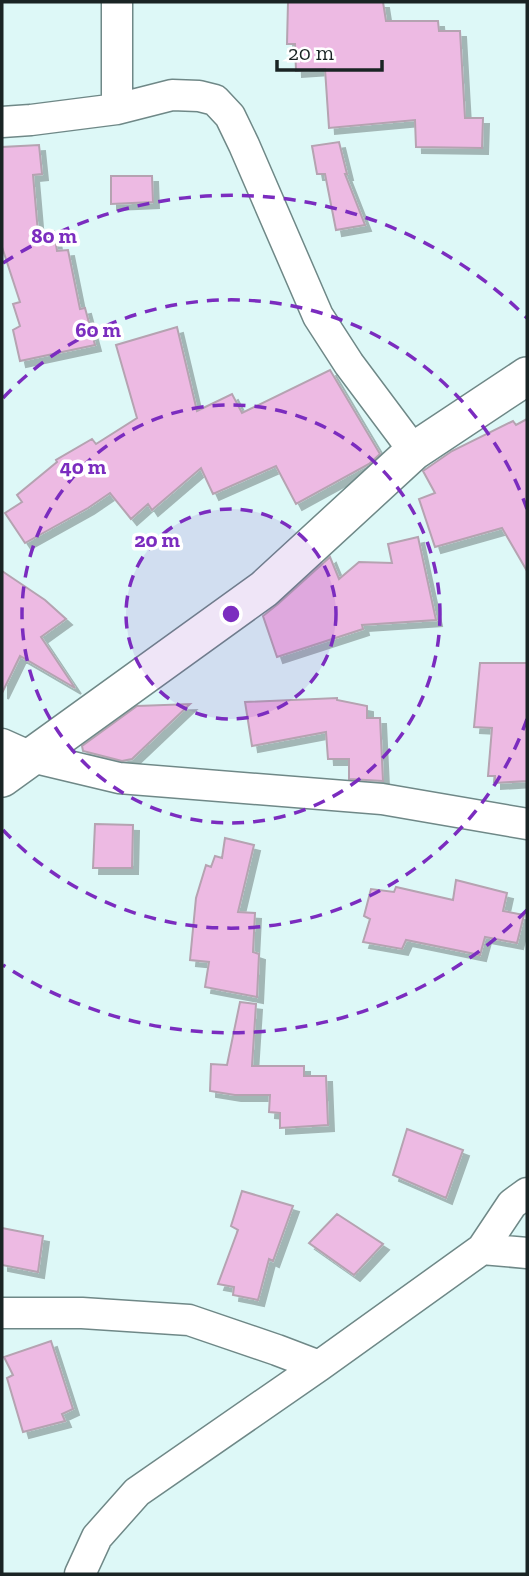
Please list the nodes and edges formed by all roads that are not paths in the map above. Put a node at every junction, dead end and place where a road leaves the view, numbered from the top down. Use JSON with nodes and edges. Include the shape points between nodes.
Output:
{"nodes":[{"id":1,"x":117,"y":2,"type":"edge"},
{"id":2,"x":117,"y":109,"type":"junction"},
{"id":3,"x":2,"y":122,"type":"edge"},
{"id":4,"x":527,"y":376,"type":"edge"},
{"id":5,"x":414,"y":451,"type":"junction"},
{"id":6,"x":16,"y":750,"type":"edge"},
{"id":7,"x":2,"y":778,"type":"edge"},
{"id":8,"x":527,"y":824,"type":"edge"},
{"id":9,"x":527,"y":1193,"type":"edge"},
{"id":10,"x":482,"y":1250,"type":"junction"},
{"id":11,"x":527,"y":1253,"type":"edge"},
{"id":12,"x":2,"y":1313,"type":"edge"},
{"id":13,"x":319,"y":1366,"type":"junction"},
{"id":14,"x":80,"y":1574,"type":"edge"}],
"edges":[{"from":1,"to":2,"type":"street"},
{"from":2,"to":3,"type":"street"},
{"from":2,"to":5,"type":"street","via":[[172,95],[199,96],[215,100],[230,116],[318,316]]},
{"from":4,"to":5,"type":"street"},
{"from":5,"to":6,"type":"street","via":[[264,589]]},
{"from":6,"to":7,"type":"street"},
{"from":6,"to":8,"type":"street","via":[[119,778],[382,799]]},
{"from":9,"to":10,"type":"street","via":[[512,1204]]},
{"from":10,"to":11,"type":"street"},
{"from":10,"to":13,"type":"street"},
{"from":12,"to":13,"type":"street","via":[[189,1320]]},
{"from":13,"to":14,"type":"street","via":[[138,1492],[97,1537]]}]}
